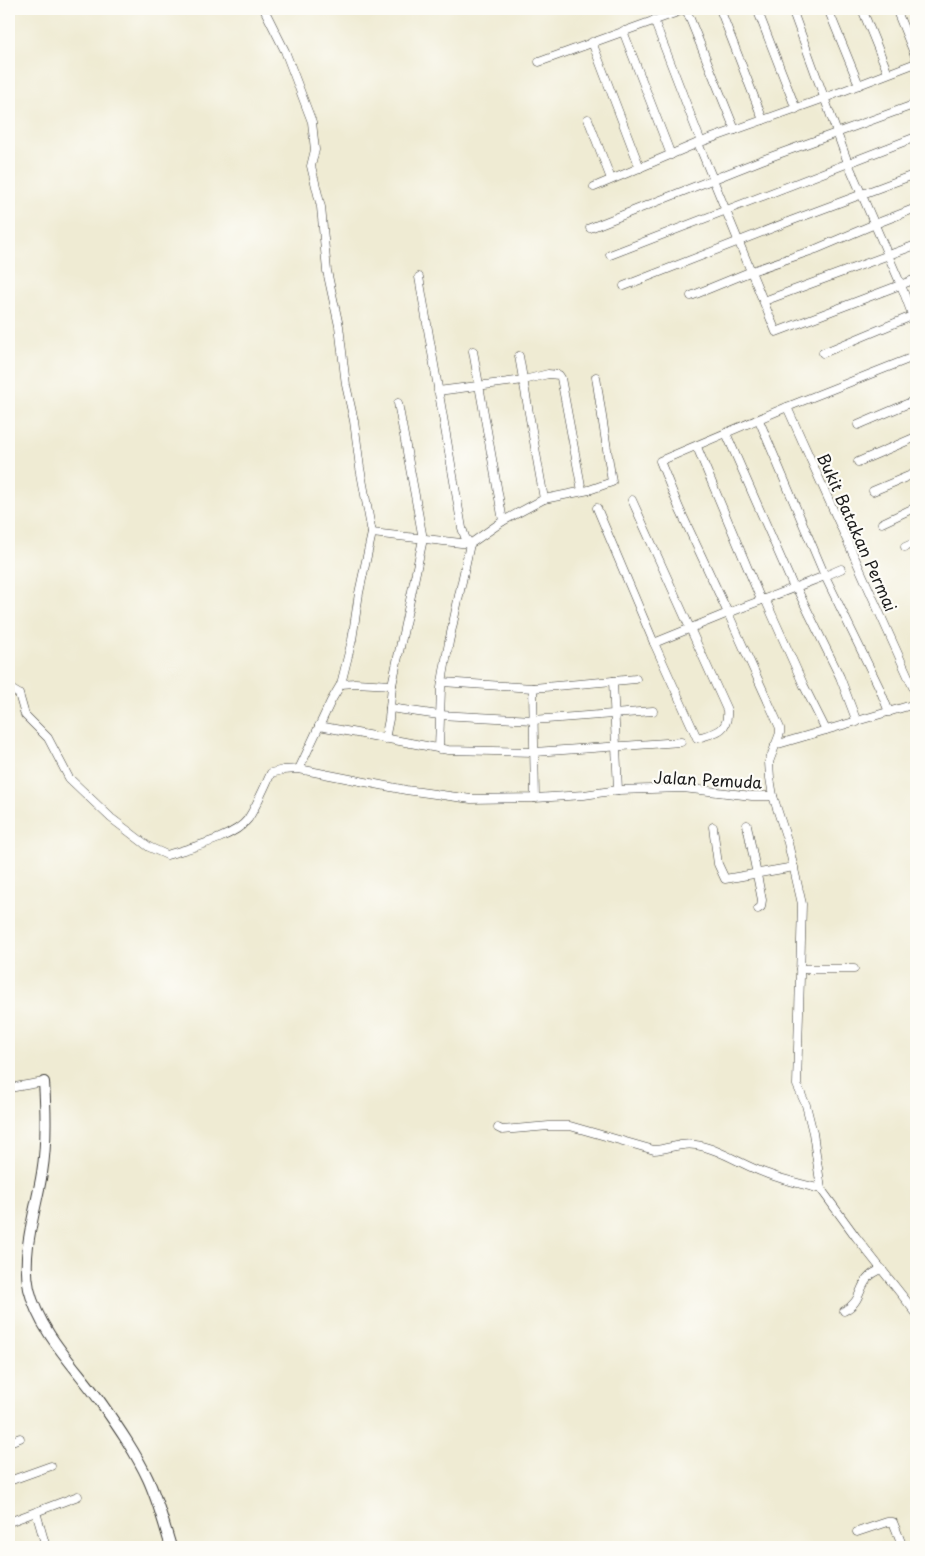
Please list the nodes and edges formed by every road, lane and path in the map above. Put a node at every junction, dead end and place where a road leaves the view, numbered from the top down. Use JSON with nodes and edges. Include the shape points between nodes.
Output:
{"nodes":[{"id":1,"x":264,"y":9,"type":"edge"},
{"id":2,"x":686,"y":9,"type":"edge"},
{"id":3,"x":720,"y":9,"type":"edge"},
{"id":4,"x":757,"y":9,"type":"edge"},
{"id":5,"x":792,"y":9,"type":"edge"},
{"id":6,"x":828,"y":9,"type":"edge"},
{"id":7,"x":862,"y":9,"type":"edge"},
{"id":8,"x":896,"y":9,"type":"edge"},
{"id":9,"x":654,"y":20,"type":"junction"},
{"id":10,"x":623,"y":31,"type":"junction"},
{"id":11,"x":592,"y":42,"type":"junction"},
{"id":12,"x":916,"y":58,"type":"edge"},
{"id":13,"x":538,"y":62,"type":"dead end"},
{"id":14,"x":916,"y":63,"type":"edge"},
{"id":15,"x":888,"y":74,"type":"junction"},
{"id":16,"x":859,"y":85,"type":"junction"},
{"id":17,"x":825,"y":98,"type":"junction"},
{"id":18,"x":916,"y":104,"type":"edge"},
{"id":19,"x":796,"y":109,"type":"junction"},
{"id":20,"x":588,"y":119,"type":"dead end"},
{"id":21,"x":763,"y":120,"type":"junction"},
{"id":22,"x":735,"y":130,"type":"junction"},
{"id":23,"x":837,"y":132,"type":"junction"},
{"id":24,"x":916,"y":137,"type":"edge"},
{"id":25,"x":700,"y":143,"type":"junction"},
{"id":26,"x":671,"y":155,"type":"junction"},
{"id":27,"x":848,"y":164,"type":"junction"},
{"id":28,"x":640,"y":168,"type":"junction"},
{"id":29,"x":916,"y":174,"type":"edge"},
{"id":30,"x":611,"y":179,"type":"junction"},
{"id":31,"x":714,"y":179,"type":"junction"},
{"id":32,"x":594,"y":187,"type":"dead end"},
{"id":33,"x":863,"y":195,"type":"junction"},
{"id":34,"x":916,"y":208,"type":"edge"},
{"id":35,"x":727,"y":211,"type":"junction"},
{"id":36,"x":875,"y":224,"type":"junction"},
{"id":37,"x":590,"y":228,"type":"dead end"},
{"id":38,"x":739,"y":242,"type":"junction"},
{"id":39,"x":916,"y":245,"type":"edge"},
{"id":40,"x":888,"y":254,"type":"junction"},
{"id":41,"x":610,"y":255,"type":"dead end"},
{"id":42,"x":752,"y":271,"type":"junction"},
{"id":43,"x":419,"y":277,"type":"dead end"},
{"id":44,"x":916,"y":279,"type":"edge"},
{"id":45,"x":901,"y":285,"type":"junction"},
{"id":46,"x":624,"y":286,"type":"dead end"},
{"id":47,"x":691,"y":296,"type":"dead end"},
{"id":48,"x":764,"y":301,"type":"junction"},
{"id":49,"x":912,"y":316,"type":"junction"},
{"id":50,"x":916,"y":325,"type":"edge"},
{"id":51,"x":473,"y":351,"type":"dead end"},
{"id":52,"x":822,"y":353,"type":"dead end"},
{"id":53,"x":519,"y":356,"type":"dead end"},
{"id":54,"x":916,"y":356,"type":"edge"},
{"id":55,"x":596,"y":377,"type":"dead end"},
{"id":56,"x":524,"y":380,"type":"junction"},
{"id":57,"x":479,"y":386,"type":"junction"},
{"id":58,"x":438,"y":391,"type":"junction"},
{"id":59,"x":916,"y":400,"type":"edge"},
{"id":60,"x":398,"y":403,"type":"dead end"},
{"id":61,"x":787,"y":407,"type":"junction"},
{"id":62,"x":760,"y":420,"type":"junction"},
{"id":63,"x":858,"y":425,"type":"dead end"},
{"id":64,"x":726,"y":433,"type":"junction"},
{"id":65,"x":916,"y":437,"type":"edge"},
{"id":66,"x":697,"y":446,"type":"junction"},
{"id":67,"x":858,"y":462,"type":"dead end"},
{"id":68,"x":916,"y":473,"type":"edge"},
{"id":69,"x":582,"y":491,"type":"junction"},
{"id":70,"x":874,"y":491,"type":"dead end"},
{"id":71,"x":544,"y":499,"type":"junction"},
{"id":72,"x":632,"y":500,"type":"dead end"},
{"id":73,"x":916,"y":507,"type":"edge"},
{"id":74,"x":597,"y":508,"type":"dead end"},
{"id":75,"x":503,"y":521,"type":"junction"},
{"id":76,"x":882,"y":523,"type":"dead end"},
{"id":77,"x":372,"y":533,"type":"junction"},
{"id":78,"x":423,"y":538,"type":"junction"},
{"id":79,"x":916,"y":542,"type":"edge"},
{"id":80,"x":470,"y":544,"type":"junction"},
{"id":81,"x":905,"y":547,"type":"dead end"},
{"id":82,"x":841,"y":570,"type":"dead end"},
{"id":83,"x":825,"y":576,"type":"junction"},
{"id":84,"x":795,"y":588,"type":"junction"},
{"id":85,"x":763,"y":600,"type":"junction"},
{"id":86,"x":728,"y":613,"type":"junction"},
{"id":87,"x":690,"y":628,"type":"junction"},
{"id":88,"x":654,"y":643,"type":"junction"},
{"id":89,"x":636,"y":678,"type":"dead end"},
{"id":90,"x":613,"y":681,"type":"junction"},
{"id":91,"x":442,"y":682,"type":"junction"},
{"id":92,"x":341,"y":684,"type":"junction"},
{"id":93,"x":392,"y":685,"type":"junction"},
{"id":94,"x":9,"y":688,"type":"edge"},
{"id":95,"x":533,"y":688,"type":"junction"},
{"id":96,"x":916,"y":694,"type":"edge"},
{"id":97,"x":916,"y":702,"type":"edge"},
{"id":98,"x":390,"y":708,"type":"junction"},
{"id":99,"x":653,"y":711,"type":"dead end"},
{"id":100,"x":889,"y":712,"type":"junction"},
{"id":101,"x":440,"y":715,"type":"junction"},
{"id":102,"x":614,"y":715,"type":"junction"},
{"id":103,"x":533,"y":720,"type":"junction"},
{"id":104,"x":856,"y":722,"type":"junction"},
{"id":105,"x":319,"y":726,"type":"junction"},
{"id":106,"x":826,"y":730,"type":"junction"},
{"id":107,"x":386,"y":739,"type":"junction"},
{"id":108,"x":681,"y":742,"type":"dead end"},
{"id":109,"x":774,"y":746,"type":"junction"},
{"id":110,"x":616,"y":747,"type":"junction"},
{"id":111,"x":439,"y":749,"type":"junction"},
{"id":112,"x":534,"y":752,"type":"junction"},
{"id":113,"x":299,"y":768,"type":"junction"},
{"id":114,"x":618,"y":790,"type":"junction"},
{"id":115,"x":773,"y":796,"type":"junction"},
{"id":116,"x":535,"y":798,"type":"junction"},
{"id":117,"x":747,"y":825,"type":"dead end"},
{"id":118,"x":713,"y":827,"type":"dead end"},
{"id":119,"x":794,"y":867,"type":"junction"},
{"id":120,"x":758,"y":873,"type":"junction"},
{"id":121,"x":758,"y":909,"type":"dead end"},
{"id":122,"x":800,"y":969,"type":"junction"},
{"id":123,"x":854,"y":970,"type":"dead end"},
{"id":124,"x":44,"y":1082,"type":"joint"},
{"id":125,"x":9,"y":1088,"type":"edge"},
{"id":126,"x":498,"y":1128,"type":"dead end"},
{"id":127,"x":821,"y":1189,"type":"junction"},
{"id":128,"x":882,"y":1270,"type":"junction"},
{"id":129,"x":844,"y":1311,"type":"dead end"},
{"id":130,"x":916,"y":1313,"type":"edge"},
{"id":131,"x":20,"y":1438,"type":"dead end"},
{"id":132,"x":9,"y":1442,"type":"edge"},
{"id":133,"x":51,"y":1466,"type":"dead end"},
{"id":134,"x":9,"y":1481,"type":"edge"},
{"id":135,"x":78,"y":1496,"type":"dead end"},
{"id":136,"x":36,"y":1512,"type":"junction"},
{"id":137,"x":9,"y":1522,"type":"edge"},
{"id":138,"x":857,"y":1532,"type":"dead end"},
{"id":139,"x":46,"y":1547,"type":"edge"},
{"id":140,"x":171,"y":1547,"type":"edge"},
{"id":141,"x":903,"y":1547,"type":"edge"}],
"edges":[{"from":1,"to":77,"type":"street","via":[[285,51],[312,122],[315,150],[311,166],[321,207],[327,271],[339,326]]},
{"from":2,"to":9,"type":"street"},
{"from":2,"to":22,"type":"street"},
{"from":3,"to":21,"type":"street"},
{"from":4,"to":19,"type":"street"},
{"from":5,"to":17,"type":"street"},
{"from":6,"to":16,"type":"street"},
{"from":7,"to":15,"type":"street"},
{"from":8,"to":12,"type":"street"},
{"from":9,"to":10,"type":"street"},
{"from":9,"to":25,"type":"street"},
{"from":10,"to":11,"type":"street"},
{"from":10,"to":26,"type":"street"},
{"from":11,"to":13,"type":"street"},
{"from":11,"to":28,"type":"street"},
{"from":14,"to":15,"type":"street"},
{"from":15,"to":16,"type":"street"},
{"from":16,"to":17,"type":"street"},
{"from":17,"to":19,"type":"street"},
{"from":17,"to":23,"type":"street"},
{"from":18,"to":23,"type":"street"},
{"from":19,"to":21,"type":"street"},
{"from":20,"to":30,"type":"street"},
{"from":21,"to":22,"type":"street"},
{"from":22,"to":25,"type":"street"},
{"from":23,"to":27,"type":"street"},
{"from":23,"to":31,"type":"street"},
{"from":24,"to":27,"type":"street"},
{"from":25,"to":26,"type":"street"},
{"from":25,"to":31,"type":"street"},
{"from":26,"to":28,"type":"street"},
{"from":27,"to":33,"type":"street"},
{"from":27,"to":35,"type":"street"},
{"from":28,"to":30,"type":"street"},
{"from":29,"to":33,"type":"street"},
{"from":30,"to":32,"type":"street"},
{"from":31,"to":35,"type":"street"},
{"from":31,"to":37,"type":"street"},
{"from":33,"to":36,"type":"street"},
{"from":33,"to":38,"type":"street"},
{"from":34,"to":36,"type":"street"},
{"from":35,"to":38,"type":"street"},
{"from":35,"to":41,"type":"street"},
{"from":36,"to":40,"type":"street"},
{"from":36,"to":42,"type":"street"},
{"from":38,"to":42,"type":"street"},
{"from":38,"to":46,"type":"street"},
{"from":39,"to":40,"type":"street"},
{"from":40,"to":45,"type":"street"},
{"from":40,"to":48,"type":"street"},
{"from":42,"to":47,"type":"street"},
{"from":42,"to":48,"type":"street"},
{"from":43,"to":58,"type":"street"},
{"from":44,"to":45,"type":"street"},
{"from":45,"to":48,"type":"street","via":[[776,332]]},
{"from":45,"to":49,"type":"street"},
{"from":49,"to":50,"type":"street"},
{"from":49,"to":52,"type":"street"},
{"from":51,"to":57,"type":"street"},
{"from":53,"to":56,"type":"street"},
{"from":54,"to":61,"type":"street"},
{"from":55,"to":69,"type":"street","via":[[612,482]]},
{"from":56,"to":57,"type":"street"},
{"from":56,"to":69,"type":"street","via":[[554,374],[561,378]]},
{"from":56,"to":71,"type":"street"},
{"from":57,"to":58,"type":"street"},
{"from":57,"to":75,"type":"street"},
{"from":58,"to":80,"type":"street","via":[[462,528]]},
{"from":59,"to":63,"type":"street"},
{"from":60,"to":78,"type":"street"},
{"from":61,"to":62,"type":"street"},
{"from":61,"to":96,"type":"street","name":"Bukit Batakan Permai"},
{"from":62,"to":64,"type":"street"},
{"from":62,"to":83,"type":"street"},
{"from":64,"to":66,"type":"street"},
{"from":64,"to":84,"type":"street"},
{"from":65,"to":67,"type":"street"},
{"from":66,"to":85,"type":"street"},
{"from":66,"to":86,"type":"street","via":[[660,461]]},
{"from":68,"to":70,"type":"street"},
{"from":69,"to":71,"type":"street"},
{"from":71,"to":75,"type":"street"},
{"from":72,"to":87,"type":"street"},
{"from":73,"to":76,"type":"street"},
{"from":74,"to":88,"type":"street"},
{"from":75,"to":80,"type":"street"},
{"from":77,"to":78,"type":"street"},
{"from":77,"to":92,"type":"street"},
{"from":78,"to":80,"type":"street"},
{"from":78,"to":93,"type":"street"},
{"from":79,"to":81,"type":"street"},
{"from":80,"to":91,"type":"street"},
{"from":82,"to":83,"type":"street"},
{"from":83,"to":84,"type":"street"},
{"from":83,"to":100,"type":"street"},
{"from":84,"to":85,"type":"street"},
{"from":84,"to":104,"type":"street","via":[[840,678]]},
{"from":85,"to":86,"type":"street"},
{"from":85,"to":106,"type":"street"},
{"from":86,"to":87,"type":"street"},
{"from":86,"to":109,"type":"street","via":[[780,728]]},
{"from":87,"to":88,"type":"street"},
{"from":87,"to":88,"type":"street","via":[[727,710],[728,721],[722,730],[697,738]]},
{"from":89,"to":90,"type":"street"},
{"from":90,"to":95,"type":"street"},
{"from":90,"to":102,"type":"street"},
{"from":91,"to":95,"type":"street"},
{"from":91,"to":101,"type":"street"},
{"from":92,"to":93,"type":"street"},
{"from":92,"to":105,"type":"street"},
{"from":93,"to":98,"type":"street"},
{"from":94,"to":113,"type":"street","via":[[19,694],[25,715],[48,738],[69,778],[111,818],[149,847],[167,855],[216,840],[240,826],[271,774]]},
{"from":95,"to":103,"type":"street"},
{"from":97,"to":100,"type":"street"},
{"from":98,"to":101,"type":"street"},
{"from":98,"to":107,"type":"street"},
{"from":99,"to":102,"type":"street"},
{"from":100,"to":104,"type":"street"},
{"from":101,"to":103,"type":"street"},
{"from":101,"to":111,"type":"street"},
{"from":102,"to":103,"type":"street"},
{"from":102,"to":110,"type":"street"},
{"from":103,"to":112,"type":"street"},
{"from":104,"to":106,"type":"street"},
{"from":105,"to":107,"type":"street"},
{"from":105,"to":113,"type":"street"},
{"from":106,"to":109,"type":"street"},
{"from":107,"to":111,"type":"street"},
{"from":108,"to":110,"type":"street"},
{"from":109,"to":115,"type":"street","via":[[769,762]]},
{"from":110,"to":112,"type":"street"},
{"from":110,"to":114,"type":"street"},
{"from":111,"to":112,"type":"street"},
{"from":112,"to":116,"type":"street"},
{"from":113,"to":116,"type":"street","name":"Jalan Pemuda","via":[[406,790],[462,797]]},
{"from":114,"to":115,"type":"street","name":"Jalan Pemuda","via":[[683,788]]},
{"from":114,"to":116,"type":"street","name":"Jalan Pemuda"},
{"from":115,"to":119,"type":"street","name":"Jalan Pemuda"},
{"from":117,"to":120,"type":"street"},
{"from":118,"to":120,"type":"street","via":[[718,864],[726,879]]},
{"from":119,"to":120,"type":"street"},
{"from":119,"to":122,"type":"street","name":"Jalan Pemuda","via":[[802,904]]},
{"from":120,"to":121,"type":"street","via":[[762,900]]},
{"from":122,"to":123,"type":"street"},
{"from":122,"to":127,"type":"street","name":"Jalan Pemuda","via":[[797,1085],[813,1133]]},
{"from":124,"to":125,"type":"street"},
{"from":124,"to":140,"type":"street","via":[[42,1171],[27,1258],[29,1290],[52,1338],[102,1404],[147,1478]]},
{"from":126,"to":127,"type":"street","via":[[570,1126],[654,1150],[681,1144],[695,1145],[710,1148],[765,1173]]},
{"from":127,"to":128,"type":"street","name":"Jalan Pemuda"},
{"from":128,"to":129,"type":"street","via":[[866,1278],[855,1303]]},
{"from":128,"to":130,"type":"street","name":"Jalan Pemuda"},
{"from":131,"to":132,"type":"street"},
{"from":133,"to":134,"type":"street"},
{"from":135,"to":136,"type":"street"},
{"from":136,"to":137,"type":"street"},
{"from":136,"to":139,"type":"street"},
{"from":138,"to":141,"type":"street","via":[[893,1522]]}]}
